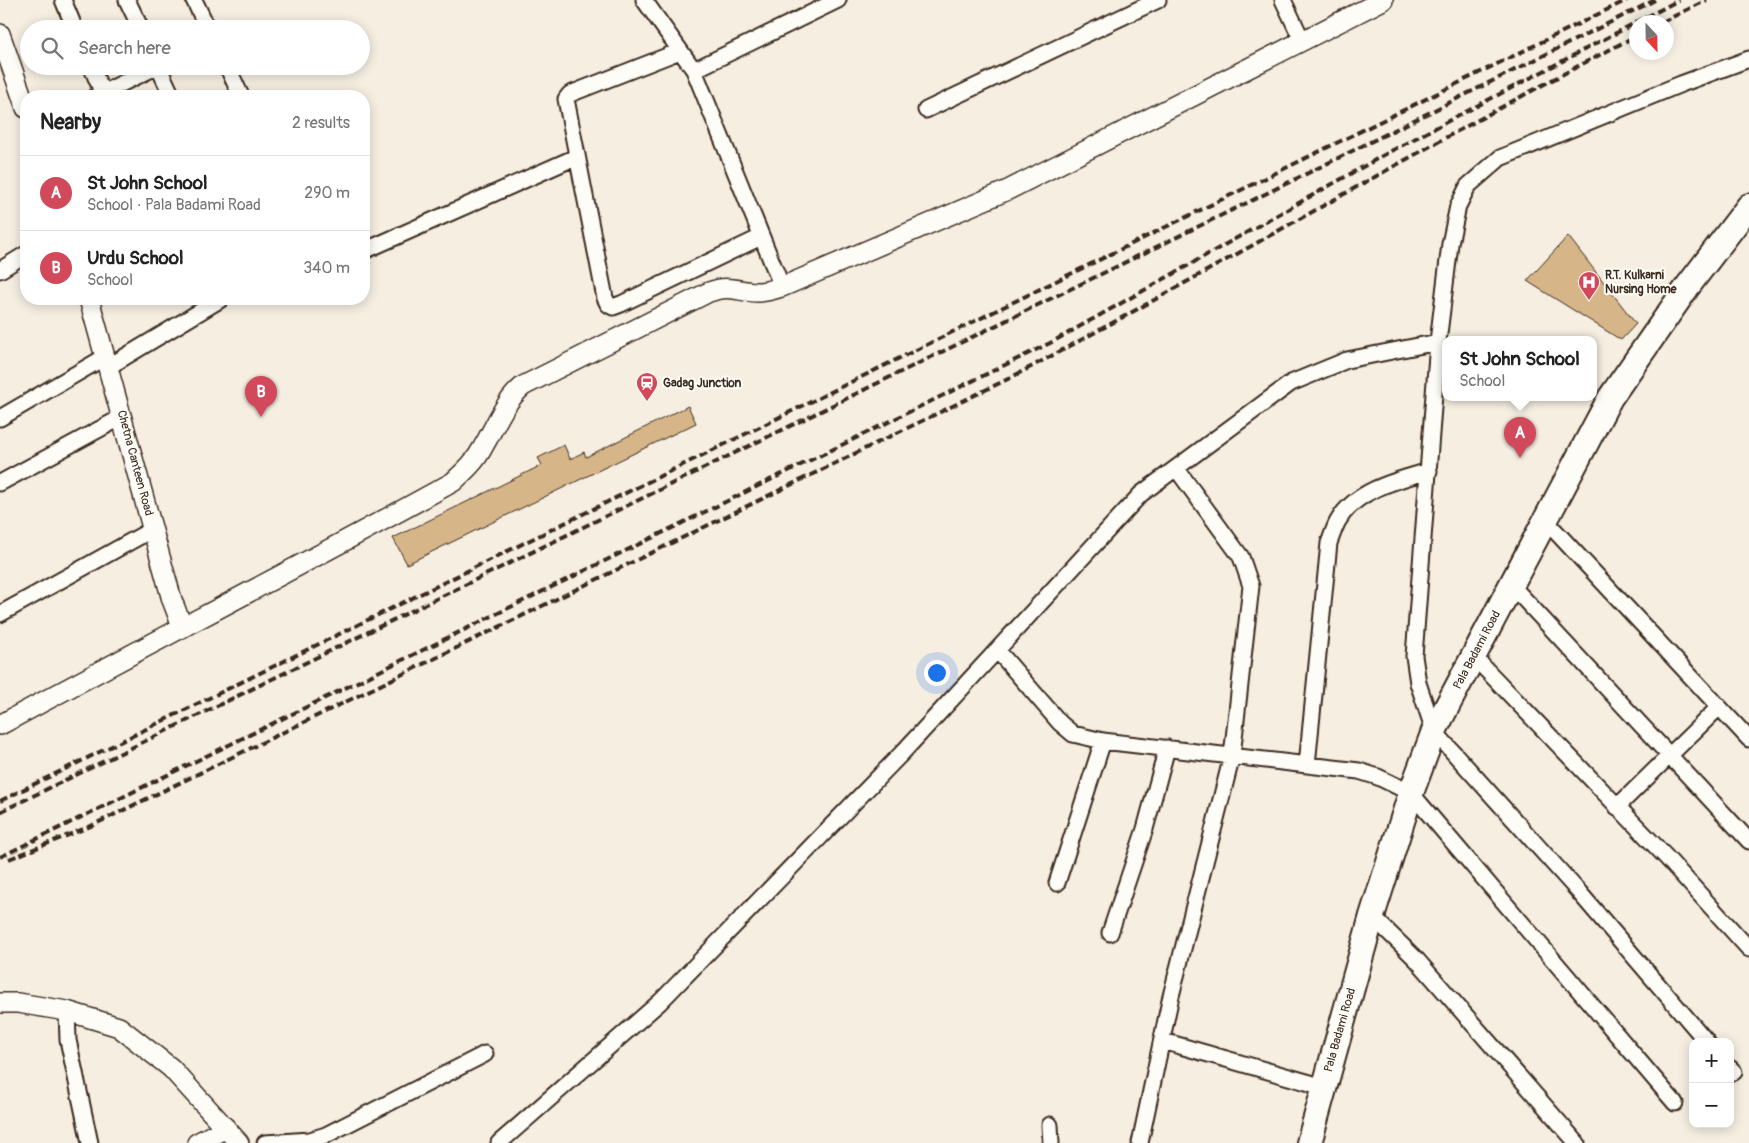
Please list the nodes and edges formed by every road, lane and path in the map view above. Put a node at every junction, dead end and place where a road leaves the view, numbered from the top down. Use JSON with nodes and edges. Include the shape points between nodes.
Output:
{"nodes":[{"id":1,"x":63,"y":0,"type":"edge"},
{"id":2,"x":127,"y":0,"type":"edge"},
{"id":3,"x":194,"y":0,"type":"edge"},
{"id":4,"x":644,"y":0,"type":"edge"},
{"id":5,"x":838,"y":0,"type":"edge"},
{"id":6,"x":1158,"y":0,"type":"edge"},
{"id":7,"x":1283,"y":0,"type":"edge"},
{"id":8,"x":1383,"y":0,"type":"edge"},
{"id":9,"x":71,"y":20,"type":"edge"},
{"id":10,"x":137,"y":20,"type":"edge"},
{"id":11,"x":204,"y":20,"type":"edge"},
{"id":12,"x":1302,"y":40,"type":"junction"},
{"id":13,"x":1,"y":43,"type":"edge"},
{"id":14,"x":680,"y":51,"type":"junction"},
{"id":15,"x":1749,"y":59,"type":"edge"},
{"id":16,"x":694,"y":70,"type":"junction"},
{"id":17,"x":94,"y":75,"type":"edge"},
{"id":18,"x":142,"y":75,"type":"edge"},
{"id":19,"x":162,"y":75,"type":"edge"},
{"id":20,"x":230,"y":75,"type":"edge"},
{"id":21,"x":99,"y":90,"type":"edge"},
{"id":22,"x":111,"y":90,"type":"edge"},
{"id":23,"x":169,"y":90,"type":"edge"},
{"id":24,"x":238,"y":90,"type":"edge"},
{"id":25,"x":20,"y":92,"type":"edge"},
{"id":26,"x":926,"y":110,"type":"dead end"},
{"id":27,"x":576,"y":157,"type":"junction"},
{"id":28,"x":1749,"y":206,"type":"edge"},
{"id":29,"x":761,"y":238,"type":"junction"},
{"id":30,"x":370,"y":248,"type":"edge"},
{"id":31,"x":20,"y":258,"type":"edge"},
{"id":32,"x":0,"y":270,"type":"edge"},
{"id":33,"x":782,"y":287,"type":"junction"},
{"id":34,"x":91,"y":305,"type":"edge"},
{"id":35,"x":210,"y":305,"type":"edge"},
{"id":36,"x":1438,"y":342,"type":"junction"},
{"id":37,"x":107,"y":362,"type":"junction"},
{"id":38,"x":122,"y":417,"type":"junction"},
{"id":39,"x":0,"y":418,"type":"edge"},
{"id":40,"x":1176,"y":468,"type":"junction"},
{"id":41,"x":1429,"y":471,"type":"junction"},
{"id":42,"x":0,"y":483,"type":"edge"},
{"id":43,"x":1545,"y":520,"type":"junction"},
{"id":44,"x":152,"y":529,"type":"junction"},
{"id":45,"x":1511,"y":585,"type":"junction"},
{"id":46,"x":0,"y":614,"type":"edge"},
{"id":47,"x":182,"y":626,"type":"junction"},
{"id":48,"x":997,"y":650,"type":"junction"},
{"id":49,"x":1474,"y":657,"type":"junction"},
{"id":50,"x":1720,"y":707,"type":"junction"},
{"id":51,"x":0,"y":725,"type":"edge"},
{"id":52,"x":1434,"y":730,"type":"junction"},
{"id":53,"x":1749,"y":739,"type":"edge"},
{"id":54,"x":1104,"y":741,"type":"junction"},
{"id":55,"x":1167,"y":748,"type":"junction"},
{"id":56,"x":1232,"y":756,"type":"junction"},
{"id":57,"x":1671,"y":757,"type":"junction"},
{"id":58,"x":1307,"y":765,"type":"junction"},
{"id":59,"x":1411,"y":793,"type":"junction"},
{"id":60,"x":1617,"y":806,"type":"junction"},
{"id":61,"x":1749,"y":841,"type":"edge"},
{"id":62,"x":1057,"y":883,"type":"dead end"},
{"id":63,"x":1372,"y":916,"type":"junction"},
{"id":64,"x":1110,"y":933,"type":"dead end"},
{"id":65,"x":1749,"y":949,"type":"edge"},
{"id":66,"x":0,"y":1003,"type":"edge"},
{"id":67,"x":67,"y":1011,"type":"junction"},
{"id":68,"x":1705,"y":1038,"type":"edge"},
{"id":69,"x":1163,"y":1041,"type":"junction"},
{"id":70,"x":485,"y":1054,"type":"dead end"},
{"id":71,"x":1324,"y":1087,"type":"junction"},
{"id":72,"x":1675,"y":1103,"type":"dead end"},
{"id":73,"x":1050,"y":1125,"type":"dead end"},
{"id":74,"x":226,"y":1128,"type":"junction"},
{"id":75,"x":90,"y":1143,"type":"edge"},
{"id":76,"x":197,"y":1143,"type":"edge"},
{"id":77,"x":239,"y":1143,"type":"edge"},
{"id":78,"x":265,"y":1143,"type":"edge"},
{"id":79,"x":499,"y":1143,"type":"edge"},
{"id":80,"x":1051,"y":1143,"type":"edge"},
{"id":81,"x":1140,"y":1143,"type":"edge"},
{"id":82,"x":1309,"y":1143,"type":"edge"},
{"id":83,"x":1577,"y":1143,"type":"edge"}],
"edges":[{"from":1,"to":9,"type":"street"},
{"from":2,"to":10,"type":"street"},
{"from":3,"to":11,"type":"street"},
{"from":4,"to":14,"type":"street"},
{"from":5,"to":16,"type":"street"},
{"from":6,"to":26,"type":"street"},
{"from":7,"to":12,"type":"street"},
{"from":8,"to":12,"type":"street"},
{"from":12,"to":33,"type":"street","via":[[1008,190]]},
{"from":13,"to":25,"type":"street"},
{"from":14,"to":16,"type":"street"},
{"from":14,"to":27,"type":"street","via":[[570,94],[566,104]]},
{"from":15,"to":36,"type":"street","via":[[1537,141],[1500,158],[1481,172],[1468,186],[1458,206]]},
{"from":16,"to":29,"type":"street"},
{"from":17,"to":21,"type":"street"},
{"from":18,"to":22,"type":"street"},
{"from":19,"to":23,"type":"street"},
{"from":20,"to":24,"type":"street"},
{"from":27,"to":29,"type":"street","via":[[608,304],[613,306]]},
{"from":27,"to":30,"type":"street"},
{"from":28,"to":43,"type":"main road","name":"Pala Badami Road","via":[[1610,398]]},
{"from":29,"to":33,"type":"street"},
{"from":31,"to":32,"type":"street"},
{"from":33,"to":47,"type":"street","via":[[759,292],[720,288],[524,386],[510,397],[483,448],[453,482],[314,559]]},
{"from":34,"to":37,"type":"street","name":"Chetna Canteen Road"},
{"from":35,"to":37,"type":"street"},
{"from":36,"to":40,"type":"street","via":[[1347,360],[1291,383]]},
{"from":36,"to":41,"type":"street"},
{"from":37,"to":38,"type":"street","name":"Chetna Canteen Road"},
{"from":37,"to":39,"type":"street"},
{"from":38,"to":42,"type":"street"},
{"from":38,"to":44,"type":"street","name":"Chetna Canteen Road"},
{"from":40,"to":48,"type":"street","via":[[1141,494]]},
{"from":40,"to":56,"type":"street","via":[[1241,557],[1252,586]]},
{"from":41,"to":52,"type":"street","via":[[1414,656],[1418,683]]},
{"from":41,"to":58,"type":"street","via":[[1373,491],[1351,505],[1338,520],[1327,564]]},
{"from":43,"to":45,"type":"main road","name":"Pala Badami Road"},
{"from":43,"to":50,"type":"street"},
{"from":44,"to":46,"type":"street"},
{"from":44,"to":47,"type":"street","name":"Chetna Canteen Road"},
{"from":45,"to":49,"type":"main road","name":"Pala Badami Road"},
{"from":45,"to":57,"type":"street"},
{"from":47,"to":51,"type":"street"},
{"from":48,"to":54,"type":"street","via":[[1060,723],[1073,734]]},
{"from":48,"to":79,"type":"street","via":[[903,752],[660,1002]]},
{"from":49,"to":52,"type":"main road","name":"Pala Badami Road"},
{"from":49,"to":60,"type":"street"},
{"from":50,"to":53,"type":"street"},
{"from":50,"to":57,"type":"street"},
{"from":52,"to":59,"type":"main road","name":"Pala Badami Road"},
{"from":52,"to":68,"type":"street"},
{"from":54,"to":55,"type":"street"},
{"from":54,"to":62,"type":"street"},
{"from":55,"to":56,"type":"street"},
{"from":55,"to":64,"type":"street","via":[[1145,829]]},
{"from":56,"to":58,"type":"street"},
{"from":56,"to":69,"type":"street","via":[[1171,996]]},
{"from":57,"to":60,"type":"street"},
{"from":57,"to":61,"type":"street"},
{"from":58,"to":59,"type":"street","via":[[1359,771]]},
{"from":59,"to":63,"type":"main road","name":"Pala Badami Road"},
{"from":59,"to":72,"type":"street"},
{"from":60,"to":65,"type":"street"},
{"from":63,"to":71,"type":"main road","name":"Pala Badami Road"},
{"from":63,"to":83,"type":"street","via":[[1417,960]]},
{"from":66,"to":67,"type":"street"},
{"from":67,"to":74,"type":"street","via":[[119,1027],[171,1068]]},
{"from":67,"to":75,"type":"street","via":[[68,1040]]},
{"from":69,"to":71,"type":"street"},
{"from":69,"to":81,"type":"street"},
{"from":70,"to":78,"type":"street","via":[[318,1138]]},
{"from":71,"to":82,"type":"main road","name":"Pala Badami Road"},
{"from":73,"to":80,"type":"street"},
{"from":74,"to":76,"type":"street"},
{"from":74,"to":77,"type":"street"}]}
